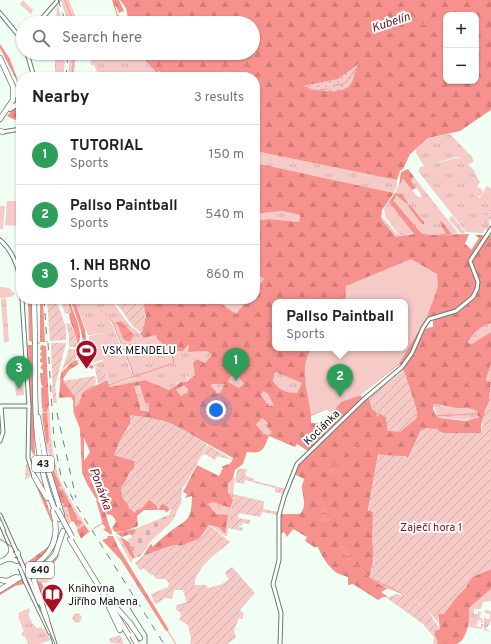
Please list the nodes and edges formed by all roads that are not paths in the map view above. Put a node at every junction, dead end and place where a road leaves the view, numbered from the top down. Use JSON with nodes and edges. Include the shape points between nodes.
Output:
{"nodes":[{"id":1,"x":58,"y":0,"type":"edge"},
{"id":2,"x":0,"y":13,"type":"edge"},
{"id":3,"x":44,"y":16,"type":"edge"},
{"id":4,"x":16,"y":32,"type":"edge"},
{"id":5,"x":0,"y":53,"type":"edge"},
{"id":6,"x":0,"y":58,"type":"edge"},
{"id":7,"x":29,"y":60,"type":"edge"},
{"id":8,"x":33,"y":72,"type":"edge"},
{"id":9,"x":11,"y":79,"type":"junction"},
{"id":10,"x":16,"y":86,"type":"edge"},
{"id":11,"x":16,"y":92,"type":"edge"},
{"id":12,"x":16,"y":105,"type":"edge"},
{"id":13,"x":0,"y":119,"type":"edge"},
{"id":14,"x":0,"y":123,"type":"edge"},
{"id":15,"x":16,"y":130,"type":"edge"},
{"id":16,"x":1,"y":131,"type":"edge"},
{"id":17,"x":491,"y":229,"type":"edge"},
{"id":18,"x":0,"y":240,"type":"edge"},
{"id":19,"x":16,"y":265,"type":"edge"},
{"id":20,"x":22,"y":304,"type":"edge"},
{"id":21,"x":36,"y":304,"type":"edge"},
{"id":22,"x":36,"y":343,"type":"junction"},
{"id":23,"x":28,"y":406,"type":"junction"},
{"id":24,"x":38,"y":417,"type":"junction"},
{"id":25,"x":0,"y":441,"type":"edge"},
{"id":26,"x":34,"y":476,"type":"joint"},
{"id":27,"x":45,"y":485,"type":"junction"},
{"id":28,"x":50,"y":503,"type":"junction"},
{"id":29,"x":0,"y":515,"type":"edge"},
{"id":30,"x":60,"y":518,"type":"junction"},
{"id":31,"x":0,"y":522,"type":"edge"},
{"id":32,"x":6,"y":531,"type":"junction"},
{"id":33,"x":63,"y":531,"type":"dead end"},
{"id":34,"x":0,"y":532,"type":"edge"},
{"id":35,"x":71,"y":538,"type":"junction"},
{"id":36,"x":60,"y":541,"type":"junction"},
{"id":37,"x":10,"y":546,"type":"junction"},
{"id":38,"x":17,"y":556,"type":"junction"},
{"id":39,"x":5,"y":559,"type":"edge"},
{"id":40,"x":16,"y":577,"type":"junction"},
{"id":41,"x":24,"y":577,"type":"junction"},
{"id":42,"x":0,"y":580,"type":"edge"},
{"id":43,"x":1,"y":588,"type":"edge"},
{"id":44,"x":105,"y":596,"type":"junction"},
{"id":45,"x":113,"y":604,"type":"junction"},
{"id":46,"x":47,"y":620,"type":"junction"},
{"id":47,"x":120,"y":630,"type":"dead end"},
{"id":48,"x":51,"y":636,"type":"junction"},
{"id":49,"x":131,"y":636,"type":"junction"},
{"id":50,"x":140,"y":638,"type":"dead end"},
{"id":51,"x":55,"y":644,"type":"edge"},
{"id":52,"x":136,"y":644,"type":"edge"},
{"id":53,"x":280,"y":644,"type":"edge"}],
"edges":[{"from":1,"to":3,"type":"street"},
{"from":2,"to":4,"type":"street"},
{"from":5,"to":10,"type":"highway"},
{"from":6,"to":9,"type":"highway"},
{"from":7,"to":8,"type":"street"},
{"from":9,"to":11,"type":"highway"},
{"from":9,"to":13,"type":"highway","via":[[13,100]]},
{"from":12,"to":14,"type":"highway"},
{"from":15,"to":16,"type":"street"},
{"from":17,"to":53,"type":"street","name":"Kociánka","via":[[470,261],[479,284],[473,297],[456,311],[429,320],[402,368],[364,399],[297,464],[279,516],[279,560],[273,584],[281,613]]},
{"from":18,"to":19,"type":"street","via":[[7,247]]},
{"from":20,"to":23,"type":"street"},
{"from":21,"to":22,"type":"highway","number":"43"},
{"from":22,"to":24,"type":"highway","number":"43"},
{"from":22,"to":27,"type":"highway","number":"43","via":[[36,432]]},
{"from":23,"to":25,"type":"street","via":[[1,406],[3,432]]},
{"from":23,"to":26,"type":"street","via":[[28,458]]},
{"from":24,"to":30,"type":"highway"},
{"from":24,"to":35,"type":"highway","number":"43","bridge":true,"via":[[43,465],[57,509]]},
{"from":26,"to":28,"type":"highway"},
{"from":27,"to":28,"type":"highway","number":"640"},
{"from":27,"to":30,"type":"highway","number":"43"},
{"from":28,"to":30,"type":"highway"},
{"from":28,"to":36,"type":"highway","number":"640","via":[[55,522],[54,540],[46,556],[27,572],[50,558]]},
{"from":29,"to":32,"type":"street"},
{"from":30,"to":35,"type":"highway","number":"43","bridge":true},
{"from":31,"to":32,"type":"street"},
{"from":32,"to":34,"type":"street"},
{"from":32,"to":37,"type":"street"},
{"from":32,"to":38,"type":"street"},
{"from":33,"to":36,"type":"highway","number":"640"},
{"from":35,"to":44,"type":"highway","number":"43"},
{"from":35,"to":45,"type":"highway","number":"43"},
{"from":36,"to":46,"type":"highway","number":"640","via":[[55,556],[37,573],[34,580]]},
{"from":37,"to":38,"type":"street"},
{"from":37,"to":39,"type":"highway","via":[[11,553]]},
{"from":38,"to":39,"type":"highway","number":"640"},
{"from":38,"to":41,"type":"street","bridge":true},
{"from":40,"to":41,"type":"highway","number":"640"},
{"from":40,"to":42,"type":"highway","via":[[7,581]]},
{"from":40,"to":43,"type":"highway","number":"640"},
{"from":41,"to":43,"type":"highway","number":"640"},
{"from":41,"to":46,"type":"street"},
{"from":41,"to":48,"type":"street"},
{"from":44,"to":47,"type":"highway"},
{"from":44,"to":49,"type":"highway","number":"43"},
{"from":45,"to":49,"type":"highway","number":"43"},
{"from":45,"to":50,"type":"highway"},
{"from":46,"to":48,"type":"street"},
{"from":48,"to":51,"type":"street"},
{"from":49,"to":52,"type":"highway","number":"43","bridge":true}]}
